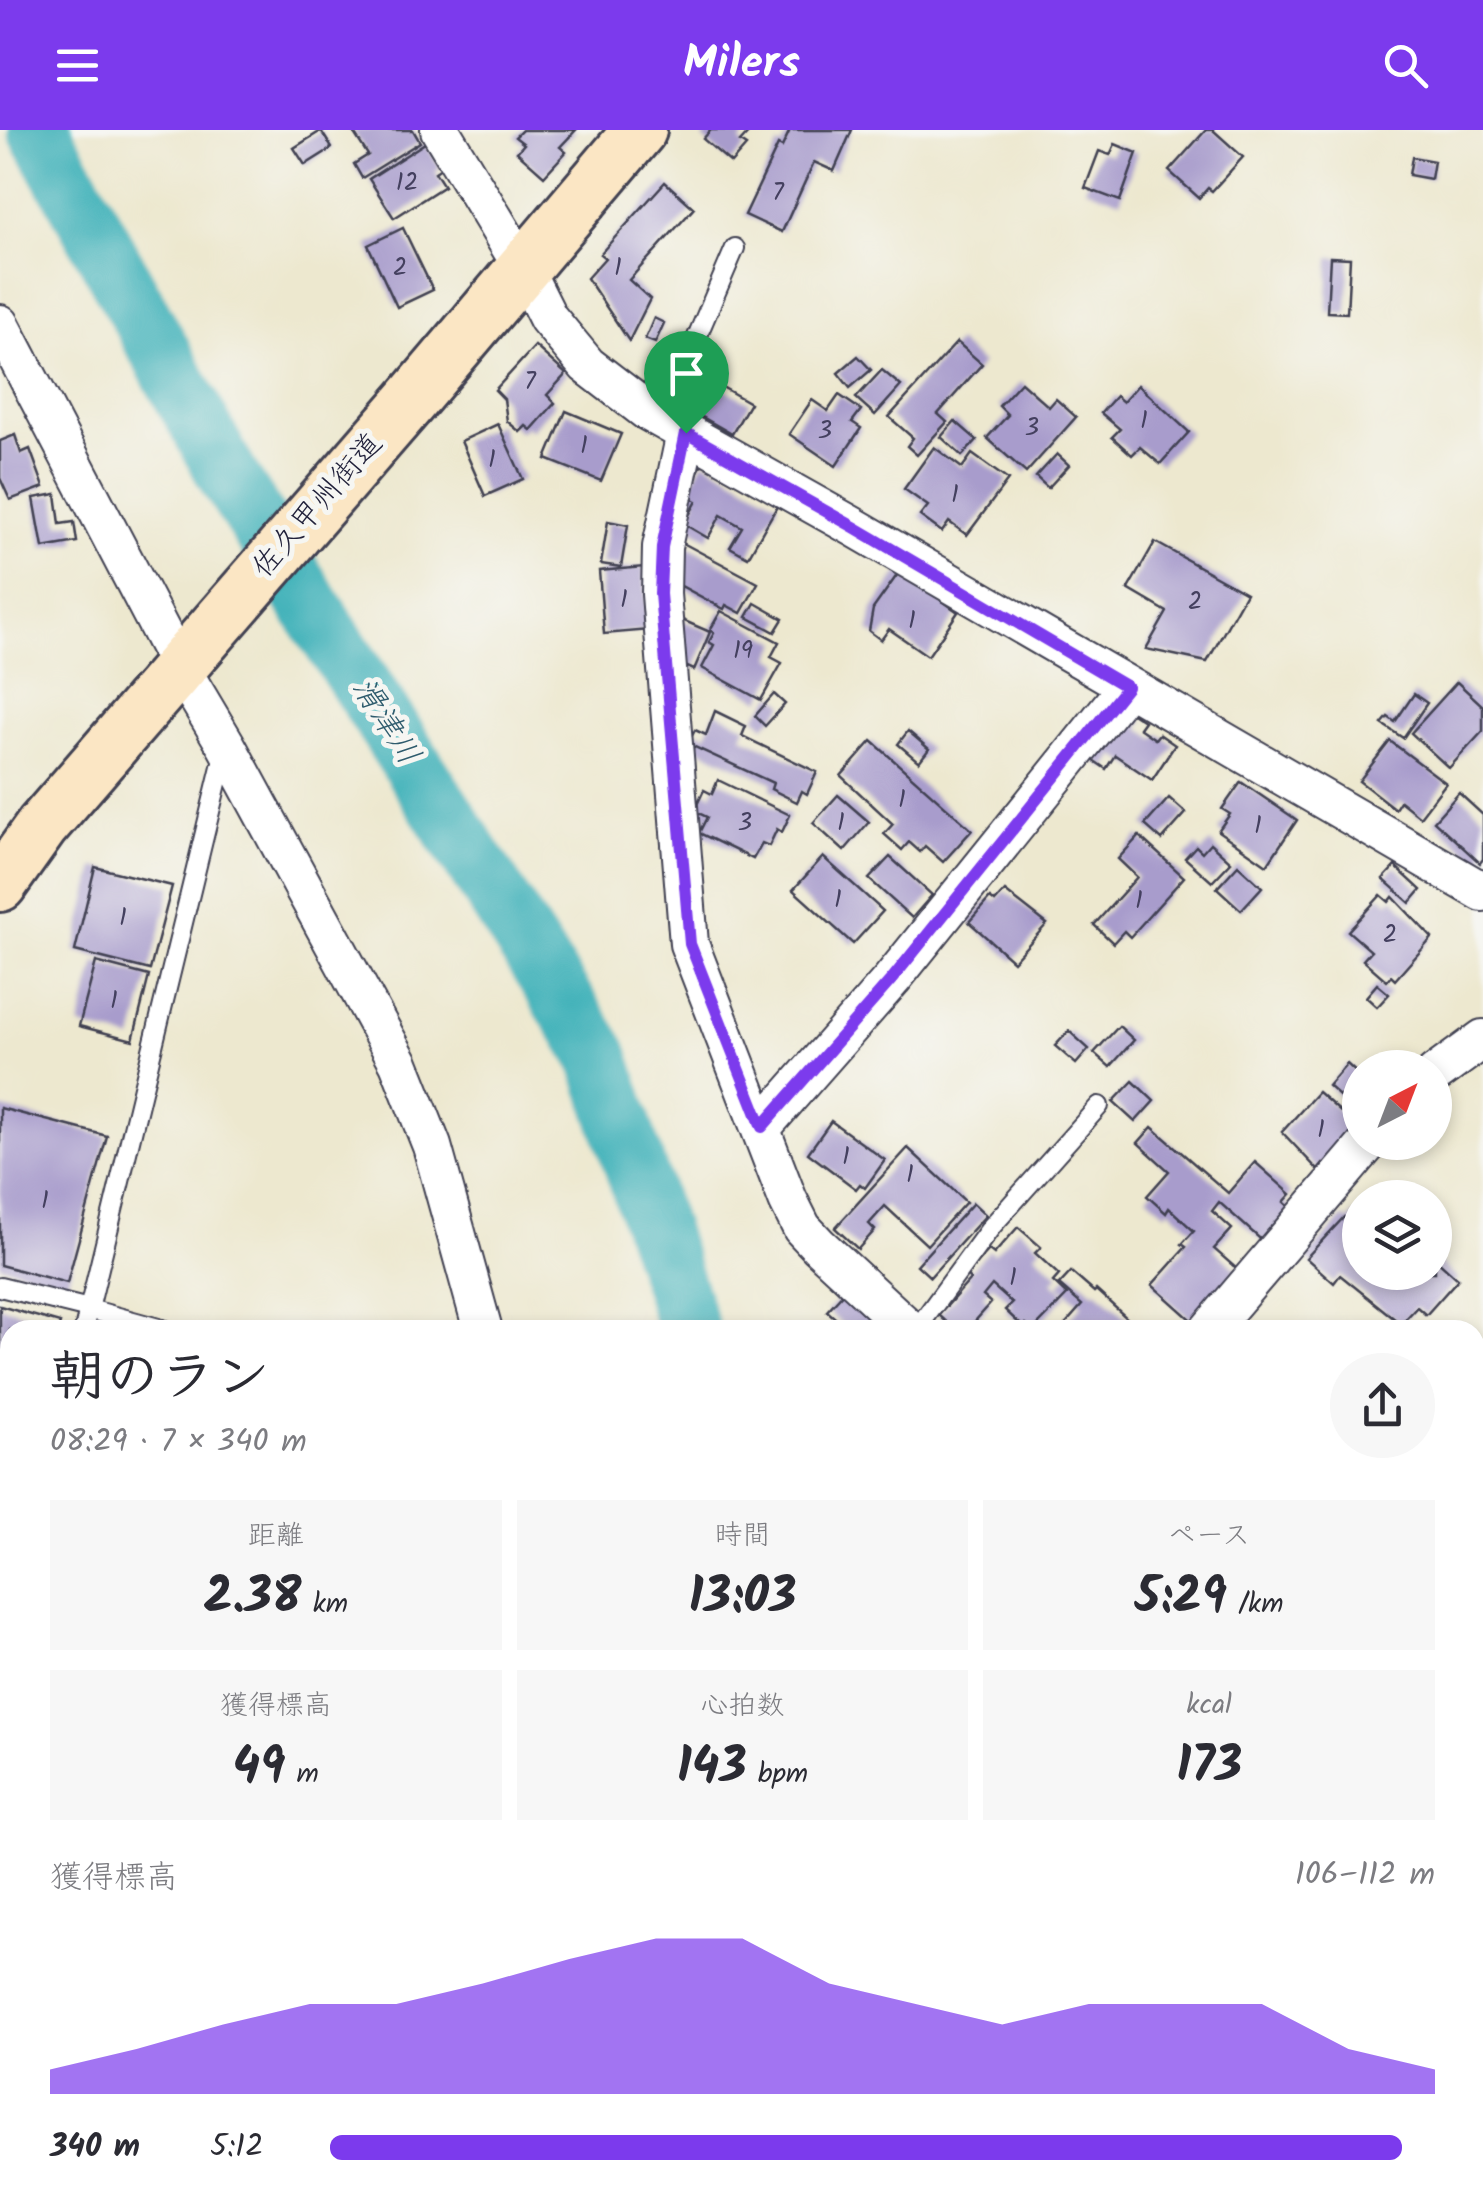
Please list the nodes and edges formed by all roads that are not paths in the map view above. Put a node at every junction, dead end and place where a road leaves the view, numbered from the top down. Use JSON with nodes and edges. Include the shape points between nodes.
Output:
{"nodes":[{"id":1,"x":440,"y":130,"type":"edge"},
{"id":2,"x":640,"y":130,"type":"edge"},
{"id":3,"x":735,"y":248,"type":"dead end"},
{"id":4,"x":522,"y":266,"type":"junction"},
{"id":5,"x":0,"y":324,"type":"edge"},
{"id":6,"x":686,"y":433,"type":"junction"},
{"id":7,"x":185,"y":659,"type":"junction"},
{"id":8,"x":1127,"y":687,"type":"junction"},
{"id":9,"x":226,"y":745,"type":"junction"},
{"id":10,"x":0,"y":885,"type":"edge"},
{"id":11,"x":1483,"y":892,"type":"edge"},
{"id":12,"x":1483,"y":1040,"type":"edge"},
{"id":13,"x":1452,"y":1062,"type":"edge"},
{"id":14,"x":1099,"y":1106,"type":"dead end"},
{"id":15,"x":762,"y":1127,"type":"junction"},
{"id":16,"x":1355,"y":1160,"type":"edge"},
{"id":17,"x":0,"y":1286,"type":"edge"},
{"id":18,"x":89,"y":1309,"type":"junction"},
{"id":19,"x":86,"y":1320,"type":"edge"},
{"id":20,"x":129,"y":1320,"type":"edge"},
{"id":21,"x":480,"y":1320,"type":"edge"},
{"id":22,"x":902,"y":1320,"type":"edge"},
{"id":23,"x":921,"y":1320,"type":"edge"},
{"id":24,"x":1218,"y":1320,"type":"edge"}],
"edges":[{"from":1,"to":4,"type":"street"},
{"from":2,"to":4,"type":"main road","name":"佐久甲州街道"},
{"from":3,"to":6,"type":"lane","via":[[684,368]]},
{"from":4,"to":6,"type":"street","via":[[548,318],[586,365]]},
{"from":4,"to":7,"type":"main road","name":"佐久甲州街道"},
{"from":5,"to":7,"type":"street"},
{"from":6,"to":8,"type":"street"},
{"from":6,"to":15,"type":"street","via":[[662,547],[660,594],[690,944]]},
{"from":7,"to":9,"type":"street"},
{"from":7,"to":10,"type":"main road","name":"佐久甲州街道"},
{"from":8,"to":11,"type":"street"},
{"from":8,"to":15,"type":"street","via":[[892,979]]},
{"from":9,"to":18,"type":"lane"},
{"from":9,"to":21,"type":"street","via":[[399,1063],[432,1146]]},
{"from":12,"to":13,"type":"street"},
{"from":14,"to":23,"type":"lane","via":[[992,1226]]},
{"from":15,"to":22,"type":"street","via":[[802,1228]]},
{"from":16,"to":24,"type":"street"},
{"from":17,"to":18,"type":"lane"},
{"from":18,"to":19,"type":"lane"},
{"from":18,"to":20,"type":"lane"}]}
